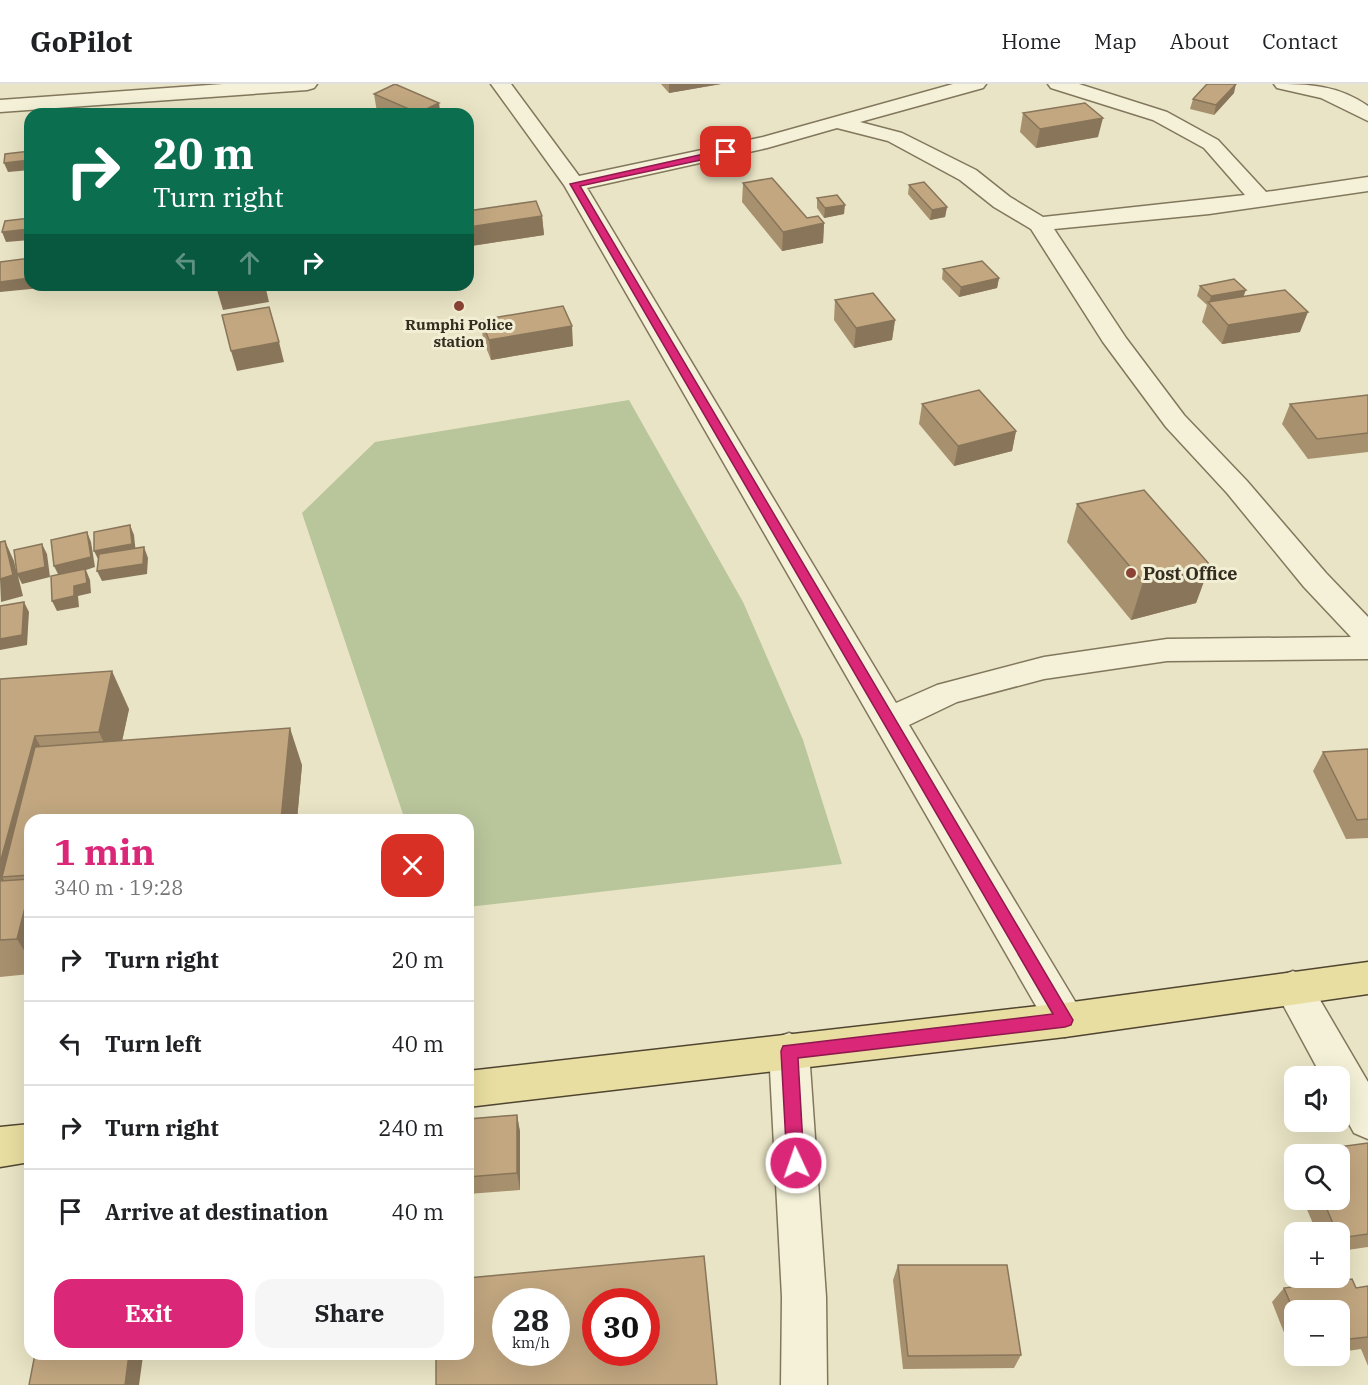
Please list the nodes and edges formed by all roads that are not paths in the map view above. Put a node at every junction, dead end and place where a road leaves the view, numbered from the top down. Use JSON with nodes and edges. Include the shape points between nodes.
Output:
{"nodes":[{"id":1,"x":307,"y":84,"type":"edge"},
{"id":2,"x":501,"y":84,"type":"edge"},
{"id":3,"x":976,"y":84,"type":"edge"},
{"id":4,"x":1058,"y":84,"type":"edge"},
{"id":5,"x":1284,"y":84,"type":"edge"},
{"id":6,"x":0,"y":106,"type":"edge"},
{"id":7,"x":1368,"y":115,"type":"edge"},
{"id":8,"x":837,"y":122,"type":"junction"},
{"id":9,"x":574,"y":184,"type":"junction"},
{"id":10,"x":1368,"y":184,"type":"edge"},
{"id":11,"x":1260,"y":199,"type":"junction"},
{"id":12,"x":1038,"y":224,"type":"junction"},
{"id":13,"x":1368,"y":636,"type":"edge"},
{"id":14,"x":1368,"y":648,"type":"edge"},
{"id":15,"x":890,"y":720,"type":"junction"},
{"id":16,"x":1368,"y":978,"type":"edge"},
{"id":17,"x":1293,"y":988,"type":"junction"},
{"id":18,"x":1065,"y":1020,"type":"junction"},
{"id":19,"x":789,"y":1051,"type":"junction"},
{"id":20,"x":474,"y":1088,"type":"edge"},
{"id":21,"x":1368,"y":1120,"type":"edge"},
{"id":22,"x":24,"y":1144,"type":"edge"},
{"id":23,"x":0,"y":1147,"type":"edge"},
{"id":24,"x":804,"y":1385,"type":"edge"}],
"edges":[{"from":1,"to":6,"type":"street"},
{"from":2,"to":9,"type":"street"},
{"from":3,"to":8,"type":"street"},
{"from":4,"to":11,"type":"street","via":[[1160,116],[1211,144]]},
{"from":5,"to":7,"type":"street","via":[[1343,97]]},
{"from":8,"to":9,"type":"street","via":[[687,161]]},
{"from":8,"to":12,"type":"street","via":[[895,137],[938,158]]},
{"from":9,"to":15,"type":"street"},
{"from":10,"to":11,"type":"street"},
{"from":11,"to":12,"type":"street"},
{"from":12,"to":13,"type":"street","via":[[1116,342],[1175,421]]},
{"from":14,"to":15,"type":"street","via":[[1167,650],[1044,668],[948,693]]},
{"from":15,"to":18,"type":"street"},
{"from":16,"to":17,"type":"main road"},
{"from":17,"to":18,"type":"main road"},
{"from":17,"to":21,"type":"street"},
{"from":18,"to":19,"type":"main road"},
{"from":19,"to":20,"type":"main road"},
{"from":19,"to":24,"type":"street","via":[[804,1297]]},
{"from":22,"to":23,"type":"main road"}]}
